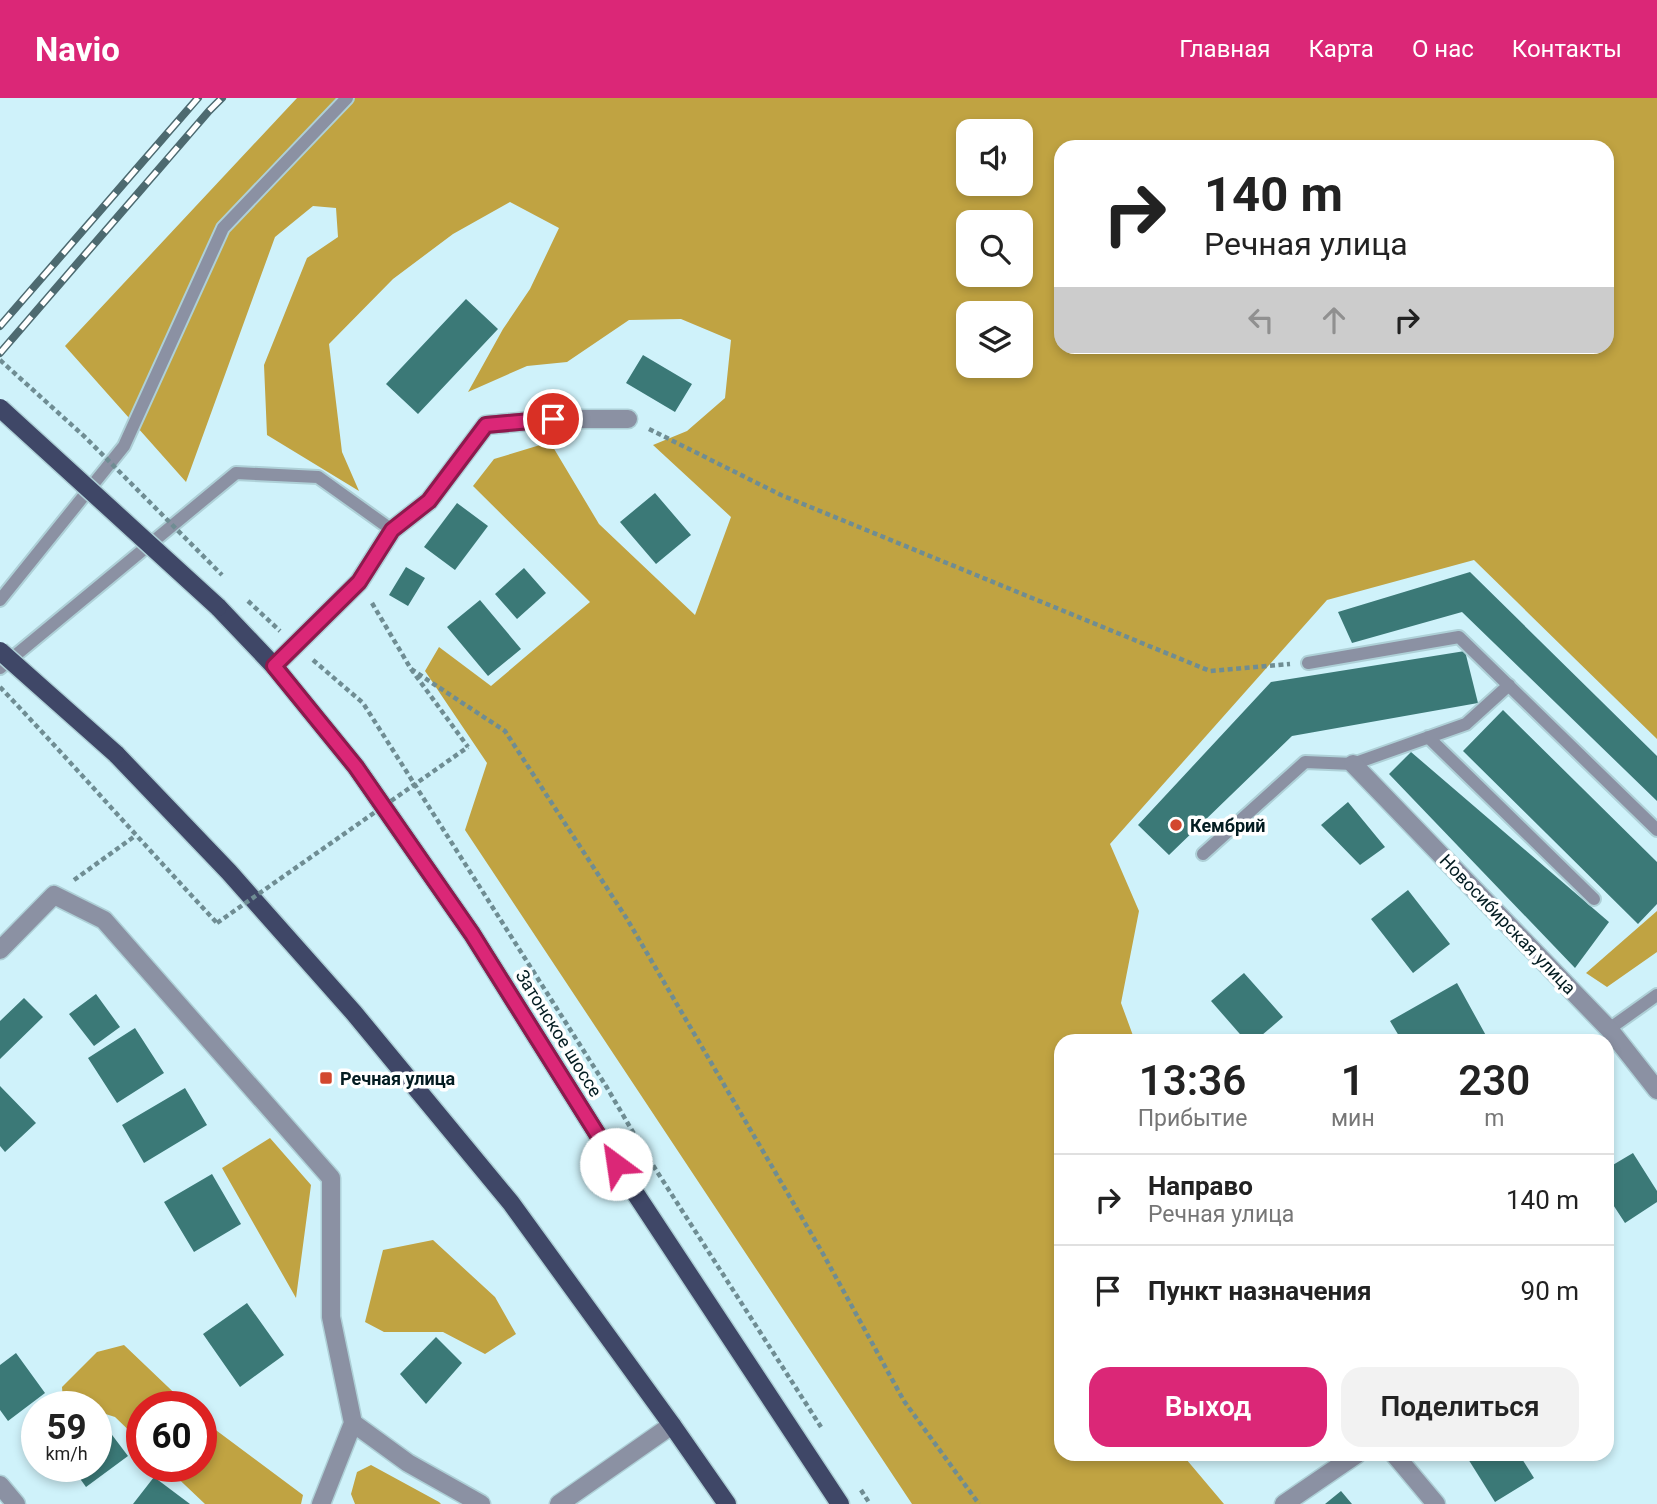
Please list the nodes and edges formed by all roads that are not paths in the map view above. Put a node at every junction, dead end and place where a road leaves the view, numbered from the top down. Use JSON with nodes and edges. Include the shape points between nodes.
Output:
{"nodes":[{"id":1,"x":347,"y":98,"type":"edge"},
{"id":2,"x":0,"y":408,"type":"edge"},
{"id":3,"x":628,"y":419,"type":"road end"},
{"id":4,"x":392,"y":530,"type":"junction"},
{"id":5,"x":0,"y":600,"type":"edge"},
{"id":6,"x":0,"y":651,"type":"edge"},
{"id":7,"x":1308,"y":663,"type":"road end"},
{"id":8,"x":274,"y":666,"type":"junction"},
{"id":9,"x":0,"y":668,"type":"edge"},
{"id":10,"x":1509,"y":685,"type":"junction"},
{"id":11,"x":1428,"y":737,"type":"junction"},
{"id":12,"x":1353,"y":764,"type":"junction"},
{"id":13,"x":1657,"y":830,"type":"edge"},
{"id":14,"x":1203,"y":854,"type":"dead end"},
{"id":15,"x":1594,"y":899,"type":"dead end"},
{"id":16,"x":0,"y":950,"type":"edge"},
{"id":17,"x":1657,"y":995,"type":"edge"},
{"id":18,"x":1609,"y":1029,"type":"junction"},
{"id":19,"x":1613,"y":1034,"type":"edge"},
{"id":20,"x":1614,"y":1035,"type":"edge"},
{"id":21,"x":1655,"y":1082,"type":"edge"},
{"id":22,"x":353,"y":1423,"type":"junction"},
{"id":23,"x":672,"y":1425,"type":"junction"},
{"id":24,"x":1347,"y":1461,"type":"edge"},
{"id":25,"x":1400,"y":1461,"type":"edge"},
{"id":26,"x":0,"y":1485,"type":"edge"},
{"id":27,"x":16,"y":1504,"type":"edge"},
{"id":28,"x":320,"y":1504,"type":"edge"},
{"id":29,"x":481,"y":1504,"type":"edge"},
{"id":30,"x":559,"y":1504,"type":"edge"},
{"id":31,"x":727,"y":1504,"type":"edge"},
{"id":32,"x":840,"y":1504,"type":"edge"},
{"id":33,"x":1284,"y":1504,"type":"edge"},
{"id":34,"x":1436,"y":1504,"type":"edge"}],
"edges":[{"from":1,"to":5,"type":"lane","via":[[223,228],[124,446]]},
{"from":2,"to":8,"type":"main road","name":"Затонское шоссе","bridge":true,"via":[[218,607]]},
{"from":3,"to":4,"type":"street","via":[[486,425],[429,501]]},
{"from":4,"to":8,"type":"street","via":[[359,582]]},
{"from":4,"to":9,"type":"lane","via":[[318,477],[236,473]]},
{"from":6,"to":23,"type":"main road","bridge":true,"via":[[116,754],[336,993],[503,1192]]},
{"from":7,"to":10,"type":"lane","via":[[1459,637]]},
{"from":8,"to":32,"type":"main road","name":"Затонское шоссе","via":[[356,767],[472,934],[616,1164]]},
{"from":10,"to":11,"type":"lane","via":[[1466,724]]},
{"from":10,"to":13,"type":"lane"},
{"from":11,"to":12,"type":"lane"},
{"from":11,"to":15,"type":"lane"},
{"from":12,"to":14,"type":"lane","via":[[1305,762]]},
{"from":12,"to":18,"type":"street","name":"Новосибирская улица"},
{"from":16,"to":22,"type":"street","via":[[54,895],[104,920],[331,1178],[331,1317]]},
{"from":17,"to":18,"type":"lane"},
{"from":18,"to":19,"type":"street","name":"Новосибирская улица"},
{"from":20,"to":21,"type":"street","name":"Новосибирская улица"},
{"from":22,"to":28,"type":"street"},
{"from":22,"to":29,"type":"street","via":[[408,1463]]},
{"from":23,"to":30,"type":"street"},
{"from":23,"to":31,"type":"main road"},
{"from":24,"to":33,"type":"street"},
{"from":25,"to":34,"type":"street"},
{"from":26,"to":27,"type":"street"}]}
